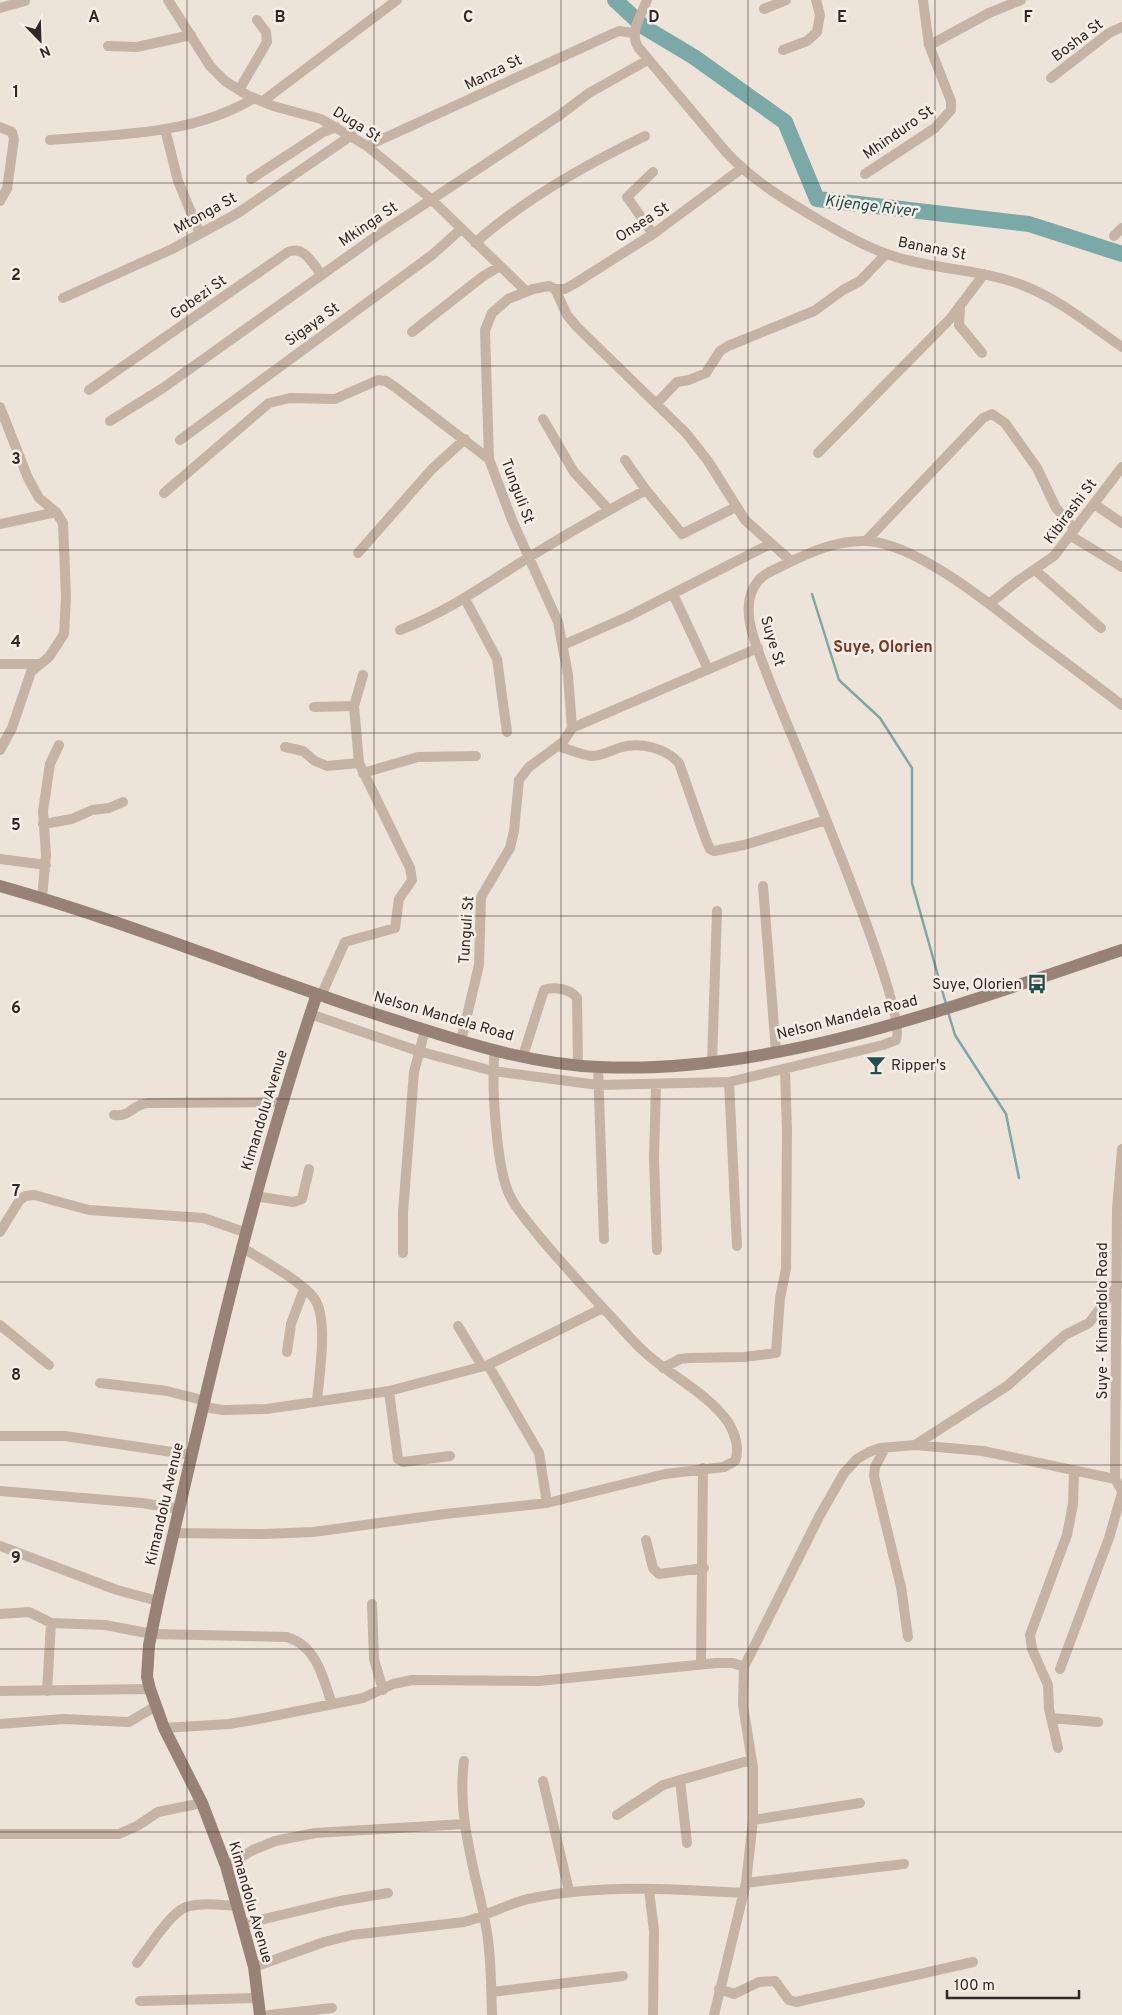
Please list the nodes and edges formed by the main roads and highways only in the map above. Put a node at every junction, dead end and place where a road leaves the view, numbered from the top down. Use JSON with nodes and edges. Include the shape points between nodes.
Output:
{"nodes":[{"id":1,"x":0,"y":886,"type":"edge"},
{"id":2,"x":1122,"y":950,"type":"edge"},
{"id":3,"x":319,"y":995,"type":"junction"},
{"id":4,"x":260,"y":2015,"type":"edge"}],
"edges":[{"from":1,"to":3,"type":"main road","name":"Nelson Mandela Road"},
{"from":2,"to":3,"type":"main road","name":"Nelson Mandela Road","via":[[928,1014],[776,1052],[712,1062],[598,1067],[523,1056],[461,1041]]},
{"from":3,"to":4,"type":"main road","name":"Kimandolu Avenue","via":[[277,1120],[241,1247],[158,1601],[147,1677],[164,1728],[202,1803],[226,1866],[254,1968]]}]}
